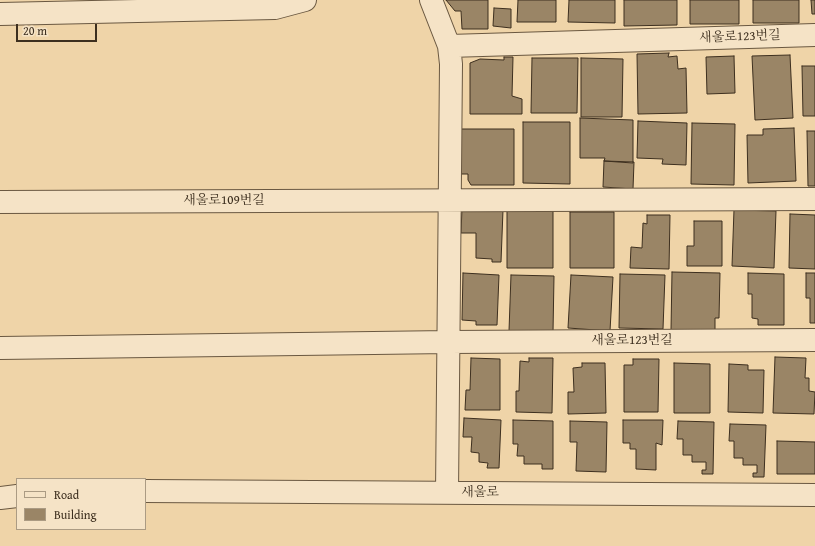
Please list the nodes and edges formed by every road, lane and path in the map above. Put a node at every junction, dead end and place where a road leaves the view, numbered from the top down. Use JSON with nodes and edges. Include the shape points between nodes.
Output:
{"nodes":[{"id":1,"x":305,"y":0,"type":"edge"},
{"id":2,"x":431,"y":0,"type":"edge"},
{"id":3,"x":0,"y":14,"type":"edge"},
{"id":4,"x":815,"y":35,"type":"edge"},
{"id":5,"x":449,"y":46,"type":"junction"},
{"id":6,"x":449,"y":199,"type":"junction"},
{"id":7,"x":815,"y":199,"type":"edge"},
{"id":8,"x":0,"y":202,"type":"edge"},
{"id":9,"x":815,"y":340,"type":"edge"},
{"id":10,"x":448,"y":342,"type":"junction"},
{"id":11,"x":0,"y":348,"type":"edge"},
{"id":12,"x":146,"y":491,"type":"edge"},
{"id":13,"x":447,"y":493,"type":"junction"},
{"id":14,"x":16,"y":496,"type":"edge"},
{"id":15,"x":815,"y":496,"type":"edge"},
{"id":16,"x":0,"y":498,"type":"edge"}],
"edges":[{"from":1,"to":3,"type":"street","via":[[275,8]]},
{"from":2,"to":5,"type":"street"},
{"from":4,"to":5,"type":"street","name":"새울로123번길"},
{"from":5,"to":6,"type":"street"},
{"from":6,"to":7,"type":"street"},
{"from":6,"to":8,"type":"street","name":"새울로109번길"},
{"from":6,"to":10,"type":"street"},
{"from":9,"to":10,"type":"street","name":"새울로123번길"},
{"from":10,"to":11,"type":"street"},
{"from":10,"to":13,"type":"street"},
{"from":12,"to":13,"type":"street","name":"새울로"},
{"from":13,"to":15,"type":"street","name":"새울로"},
{"from":14,"to":16,"type":"street"}]}
